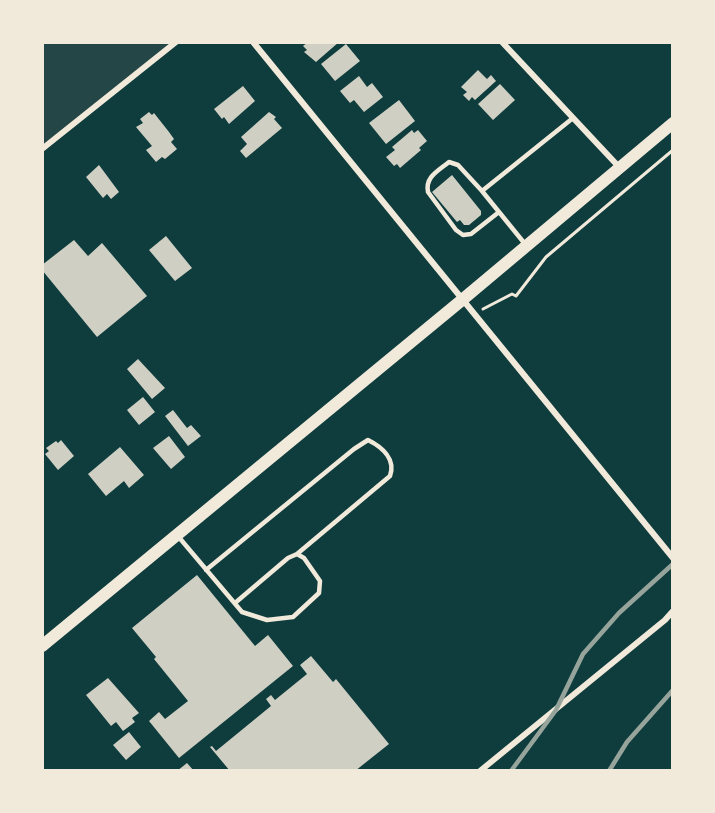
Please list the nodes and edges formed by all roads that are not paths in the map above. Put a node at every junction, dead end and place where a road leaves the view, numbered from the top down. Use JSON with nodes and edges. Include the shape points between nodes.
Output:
{"nodes":[{"id":1,"x":176,"y":42,"type":"edge"},
{"id":2,"x":253,"y":42,"type":"edge"},
{"id":3,"x":502,"y":42,"type":"edge"},
{"id":4,"x":573,"y":118,"type":"junction"},
{"id":5,"x":673,"y":123,"type":"edge"},
{"id":6,"x":42,"y":149,"type":"edge"},
{"id":7,"x":620,"y":168,"type":"junction"},
{"id":8,"x":482,"y":191,"type":"junction"},
{"id":9,"x":499,"y":212,"type":"junction"},
{"id":10,"x":527,"y":246,"type":"junction"},
{"id":11,"x":462,"y":300,"type":"junction"},
{"id":12,"x":177,"y":535,"type":"junction"},
{"id":13,"x":297,"y":554,"type":"junction"},
{"id":14,"x":673,"y":558,"type":"edge"},
{"id":15,"x":206,"y":570,"type":"junction"},
{"id":16,"x":235,"y":603,"type":"junction"},
{"id":17,"x":673,"y":611,"type":"edge"},
{"id":18,"x":42,"y":646,"type":"edge"},
{"id":19,"x":480,"y":771,"type":"edge"}],
"edges":[{"from":1,"to":6,"type":"street"},
{"from":2,"to":11,"type":"street"},
{"from":3,"to":4,"type":"street"},
{"from":4,"to":7,"type":"street"},
{"from":4,"to":8,"type":"lane"},
{"from":5,"to":7,"type":"main road"},
{"from":7,"to":10,"type":"main road"},
{"from":8,"to":9,"type":"lane"},
{"from":8,"to":9,"type":"lane","via":[[458,165],[449,162],[430,177],[427,185],[428,192],[463,235],[471,234]]},
{"from":9,"to":10,"type":"lane"},
{"from":10,"to":11,"type":"main road"},
{"from":11,"to":12,"type":"main road"},
{"from":11,"to":14,"type":"street"},
{"from":12,"to":15,"type":"lane"},
{"from":12,"to":18,"type":"main road"},
{"from":13,"to":15,"type":"lane","via":[[390,476],[390,458],[377,444],[368,440],[354,449]]},
{"from":13,"to":16,"type":"lane"},
{"from":13,"to":16,"type":"lane","via":[[320,581],[319,593],[293,617],[267,620],[242,612]]},
{"from":15,"to":16,"type":"lane"},
{"from":17,"to":19,"type":"street"}]}
